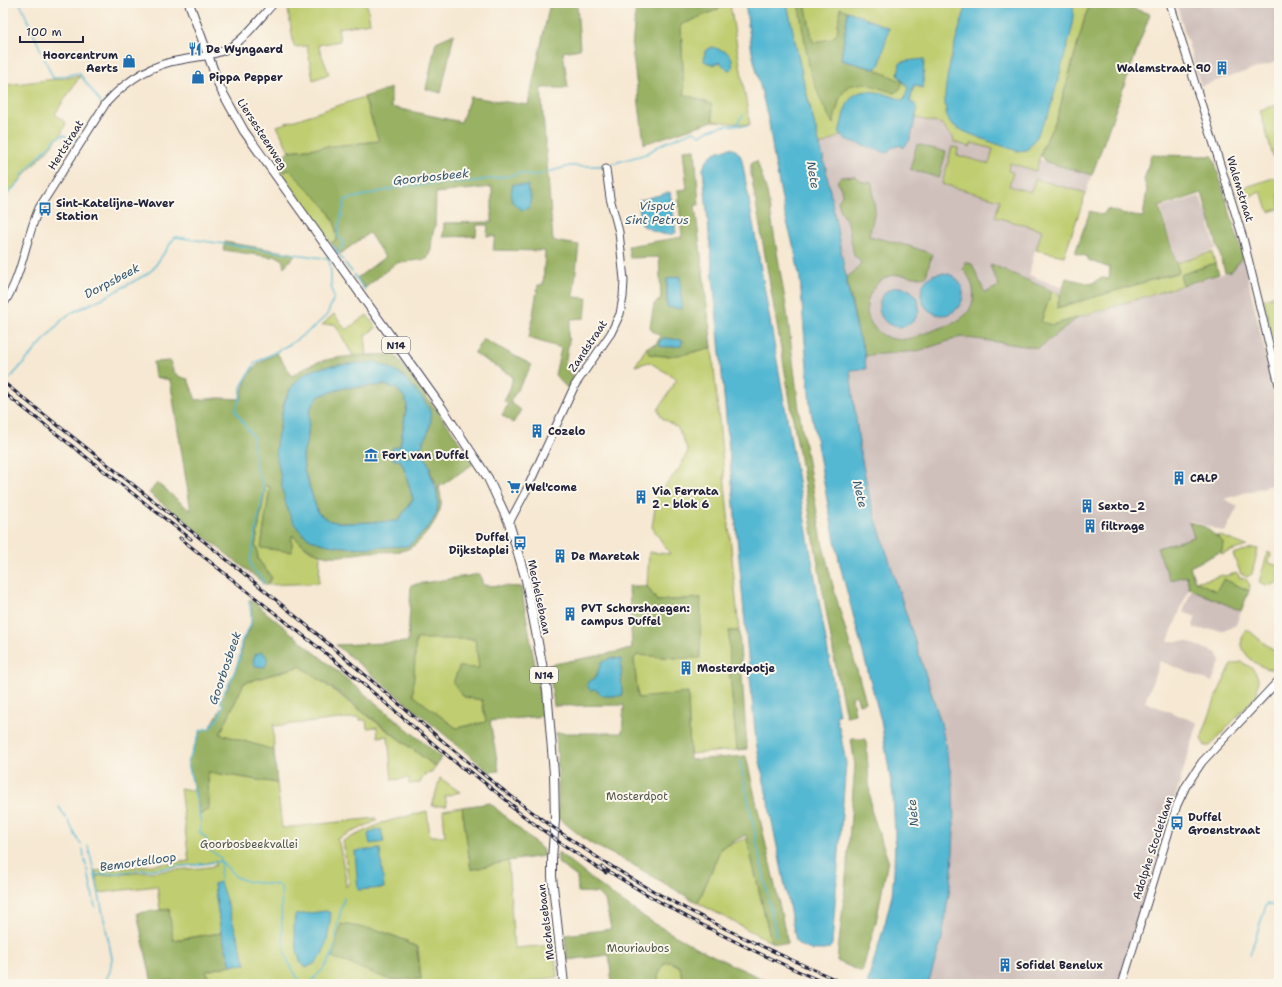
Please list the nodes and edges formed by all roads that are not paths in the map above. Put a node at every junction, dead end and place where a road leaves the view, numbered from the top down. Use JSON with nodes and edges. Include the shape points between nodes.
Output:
{"nodes":[{"id":1,"x":189,"y":3,"type":"edge"},
{"id":2,"x":274,"y":3,"type":"edge"},
{"id":3,"x":1170,"y":3,"type":"edge"},
{"id":4,"x":207,"y":55,"type":"junction"},
{"id":5,"x":606,"y":169,"type":"dead end"},
{"id":6,"x":339,"y":265,"type":"joint"},
{"id":7,"x":3,"y":305,"type":"edge"},
{"id":8,"x":1279,"y":385,"type":"edge"},
{"id":9,"x":509,"y":523,"type":"junction"},
{"id":10,"x":1279,"y":680,"type":"edge"},
{"id":11,"x":564,"y":984,"type":"edge"},
{"id":12,"x":1122,"y":984,"type":"edge"}],
"edges":[{"from":1,"to":4,"type":"main road","name":"Liersesteenweg","number":"N14"},
{"from":2,"to":4,"type":"street","name":"Hertstraat","via":[[237,43],[218,53]]},
{"from":3,"to":8,"type":"street","name":"Walemstraat","via":[[1244,238]]},
{"from":4,"to":6,"type":"main road","name":"Liersesteenweg","number":"N14","via":[[220,88],[244,131]]},
{"from":4,"to":7,"type":"street","name":"Hertstraat","via":[[155,67],[122,86],[106,102],[39,208],[20,269]]},
{"from":5,"to":9,"type":"street","name":"Zandstraat","via":[[619,232],[624,280],[620,314],[611,333],[575,385]]},
{"from":6,"to":9,"type":"main road","name":"Mechelsebaan","number":"N14","via":[[442,408],[488,478]]},
{"from":9,"to":11,"type":"main road","name":"Mechelsebaan","number":"N14","via":[[526,580],[547,690],[554,774],[552,877]]},
{"from":10,"to":12,"type":"street","name":"Adolphe Stocletlaan","via":[[1206,758],[1186,786],[1177,805]]}]}
